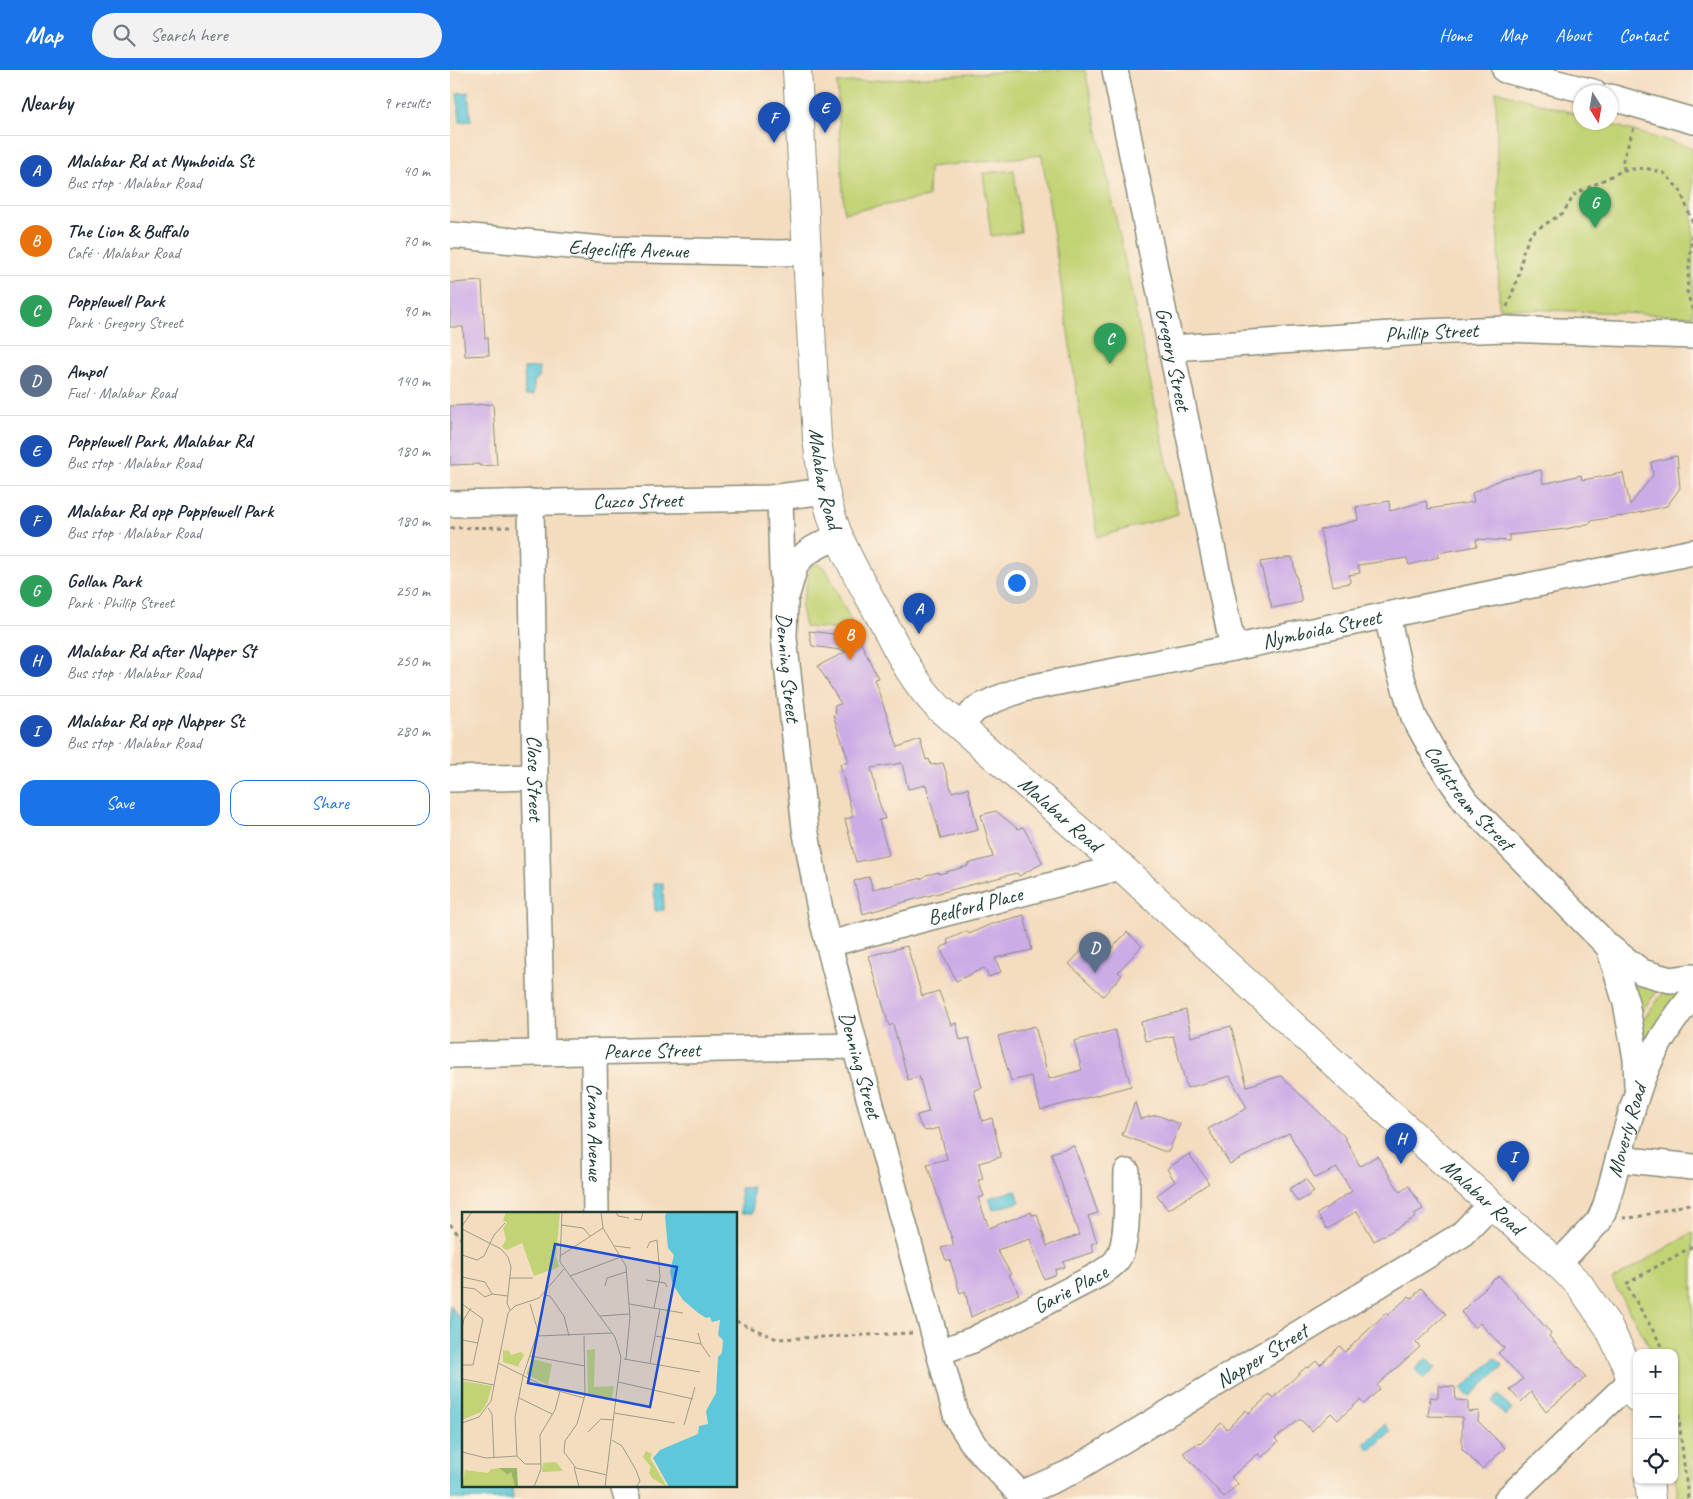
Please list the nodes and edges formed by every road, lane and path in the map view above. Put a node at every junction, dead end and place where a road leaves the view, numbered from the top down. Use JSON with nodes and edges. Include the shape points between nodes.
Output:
{"nodes":[{"id":1,"x":797,"y":70,"type":"edge"},
{"id":2,"x":1115,"y":70,"type":"edge"},
{"id":3,"x":1505,"y":70,"type":"edge"},
{"id":4,"x":1573,"y":87,"type":"edge"},
{"id":5,"x":1618,"y":100,"type":"edge"},
{"id":6,"x":1641,"y":106,"type":"junction"},
{"id":7,"x":1693,"y":121,"type":"edge"},
{"id":8,"x":1624,"y":170,"type":"junction"},
{"id":9,"x":450,"y":235,"type":"edge"},
{"id":10,"x":807,"y":252,"type":"junction"},
{"id":11,"x":1693,"y":313,"type":"edge"},
{"id":12,"x":1506,"y":329,"type":"junction"},
{"id":13,"x":1693,"y":336,"type":"edge"},
{"id":14,"x":1170,"y":348,"type":"junction"},
{"id":15,"x":825,"y":490,"type":"junction"},
{"id":16,"x":780,"y":497,"type":"junction"},
{"id":17,"x":531,"y":502,"type":"junction"},
{"id":18,"x":450,"y":504,"type":"edge"},
{"id":19,"x":531,"y":526,"type":"junction"},
{"id":20,"x":450,"y":528,"type":"edge"},
{"id":21,"x":839,"y":536,"type":"junction"},
{"id":22,"x":1693,"y":552,"type":"edge"},
{"id":23,"x":785,"y":601,"type":"junction"},
{"id":24,"x":1387,"y":614,"type":"junction"},
{"id":25,"x":1233,"y":648,"type":"junction"},
{"id":26,"x":960,"y":726,"type":"junction"},
{"id":27,"x":535,"y":777,"type":"junction"},
{"id":28,"x":450,"y":779,"type":"edge"},
{"id":29,"x":1121,"y":867,"type":"junction"},
{"id":30,"x":829,"y":944,"type":"junction"},
{"id":31,"x":1609,"y":947,"type":"junction"},
{"id":32,"x":1693,"y":977,"type":"edge"},
{"id":33,"x":1693,"y":995,"type":"edge"},
{"id":34,"x":855,"y":1046,"type":"junction"},
{"id":35,"x":594,"y":1052,"type":"junction"},
{"id":36,"x":542,"y":1053,"type":"junction"},
{"id":37,"x":450,"y":1055,"type":"edge"},
{"id":38,"x":1637,"y":1094,"type":"junction"},
{"id":39,"x":1619,"y":1159,"type":"junction"},
{"id":40,"x":1693,"y":1167,"type":"edge"},
{"id":41,"x":1127,"y":1172,"type":"dead end"},
{"id":42,"x":1693,"y":1203,"type":"edge"},
{"id":43,"x":1491,"y":1204,"type":"junction"},
{"id":44,"x":596,"y":1212,"type":"edge"},
{"id":45,"x":1603,"y":1213,"type":"junction"},
{"id":46,"x":450,"y":1224,"type":"edge"},
{"id":47,"x":462,"y":1239,"type":"edge"},
{"id":48,"x":1693,"y":1246,"type":"edge"},
{"id":49,"x":1558,"y":1264,"type":"junction"},
{"id":50,"x":738,"y":1322,"type":"edge"},
{"id":51,"x":936,"y":1342,"type":"junction"},
{"id":52,"x":1664,"y":1349,"type":"edge"},
{"id":53,"x":1633,"y":1386,"type":"edge"},
{"id":54,"x":1633,"y":1390,"type":"edge"},
{"id":55,"x":1676,"y":1394,"type":"edge"},
{"id":56,"x":1649,"y":1484,"type":"edge"},
{"id":57,"x":623,"y":1486,"type":"edge"},
{"id":58,"x":1023,"y":1497,"type":"edge"},
{"id":59,"x":627,"y":1499,"type":"edge"},
{"id":60,"x":1507,"y":1499,"type":"edge"},
{"id":61,"x":1651,"y":1499,"type":"edge"},
{"id":62,"x":1688,"y":1499,"type":"edge"}],
"edges":[{"from":1,"to":10,"type":"main road","name":"Malabar Road"},
{"from":2,"to":14,"type":"street","name":"Gregory Street"},
{"from":3,"to":4,"type":"street"},
{"from":5,"to":6,"type":"street"},
{"from":6,"to":7,"type":"street"},
{"from":6,"to":8,"type":"path","via":[[1624,159]]},
{"from":8,"to":11,"type":"path","via":[[1645,168],[1664,173],[1680,190],[1693,223],[1687,291]]},
{"from":8,"to":12,"type":"path","via":[[1575,194],[1563,213],[1531,233],[1508,304]]},
{"from":9,"to":10,"type":"street","name":"Edgecliffe Avenue","via":[[602,249]]},
{"from":10,"to":15,"type":"main road","name":"Malabar Road","via":[[817,439]]},
{"from":12,"to":13,"type":"street","name":"Phillip Street"},
{"from":12,"to":14,"type":"street","name":"Phillip Street"},
{"from":14,"to":25,"type":"street","name":"Gregory Street"},
{"from":15,"to":16,"type":"street","name":"Cuzco Street"},
{"from":15,"to":21,"type":"main road","name":"Malabar Road"},
{"from":16,"to":17,"type":"street","name":"Cuzco Street"},
{"from":16,"to":23,"type":"street","name":"Denning Street"},
{"from":17,"to":18,"type":"street","name":"Cuzco Street"},
{"from":17,"to":19,"type":"street","name":"Close Street"},
{"from":19,"to":20,"type":"path"},
{"from":19,"to":27,"type":"street","name":"Close Street"},
{"from":21,"to":23,"type":"street","name":"Denning Street","via":[[804,555],[795,567]]},
{"from":21,"to":26,"type":"main road","name":"Malabar Road","via":[[906,665],[924,693]]},
{"from":22,"to":24,"type":"street","name":"Nymboida Street"},
{"from":23,"to":30,"type":"street","name":"Denning Street","via":[[784,637],[805,828]]},
{"from":24,"to":25,"type":"street","name":"Nymboida Street"},
{"from":24,"to":31,"type":"street","name":"Coldstream Street","via":[[1399,670],[1414,717],[1440,764],[1466,802]]},
{"from":25,"to":26,"type":"street","name":"Nymboida Street","via":[[1023,689],[976,709]]},
{"from":26,"to":29,"type":"main road","name":"Malabar Road"},
{"from":27,"to":28,"type":"street"},
{"from":27,"to":36,"type":"street","name":"Close Street"},
{"from":29,"to":30,"type":"street","name":"Bedford Place"},
{"from":29,"to":43,"type":"main road","name":"Malabar Road"},
{"from":30,"to":34,"type":"street","name":"Denning Street"},
{"from":31,"to":32,"type":"street","name":"Coldstream Street","via":[[1642,972],[1670,980]]},
{"from":31,"to":38,"type":"street","name":"Coldstream Street","via":[[1628,1012],[1636,1059]]},
{"from":33,"to":38,"type":"street","name":"Moverly Road","via":[[1665,1033]]},
{"from":34,"to":35,"type":"street","name":"Pearce Street"},
{"from":34,"to":51,"type":"street","name":"Denning Street"},
{"from":35,"to":36,"type":"street","name":"Pearce Street"},
{"from":35,"to":44,"type":"street","name":"Crana Avenue"},
{"from":36,"to":37,"type":"street","name":"Pearce Street"},
{"from":38,"to":39,"type":"street","name":"Moverly Road"},
{"from":39,"to":40,"type":"street"},
{"from":39,"to":45,"type":"street","name":"Moverly Road"},
{"from":41,"to":51,"type":"street","name":"Garie Place","via":[[1125,1237],[1123,1250],[1116,1262],[1100,1274],[973,1340]]},
{"from":42,"to":45,"type":"path","via":[[1630,1218]]},
{"from":43,"to":49,"type":"main road","name":"Malabar Road"},
{"from":43,"to":58,"type":"street","name":"Napper Street","via":[[1461,1235],[1069,1473]]},
{"from":45,"to":49,"type":"street","name":"Moverly Road"},
{"from":46,"to":47,"type":"path"},
{"from":48,"to":52,"type":"path","via":[[1626,1284]]},
{"from":49,"to":53,"type":"main road","name":"Malabar Road","via":[[1579,1284],[1608,1326]]},
{"from":50,"to":51,"type":"path","via":[[777,1339]]},
{"from":51,"to":58,"type":"street","name":"Denning Street","via":[[958,1418],[974,1445]]},
{"from":54,"to":60,"type":"street"},
{"from":55,"to":62,"type":"path"},
{"from":56,"to":61,"type":"main road"},
{"from":57,"to":59,"type":"street"}]}
